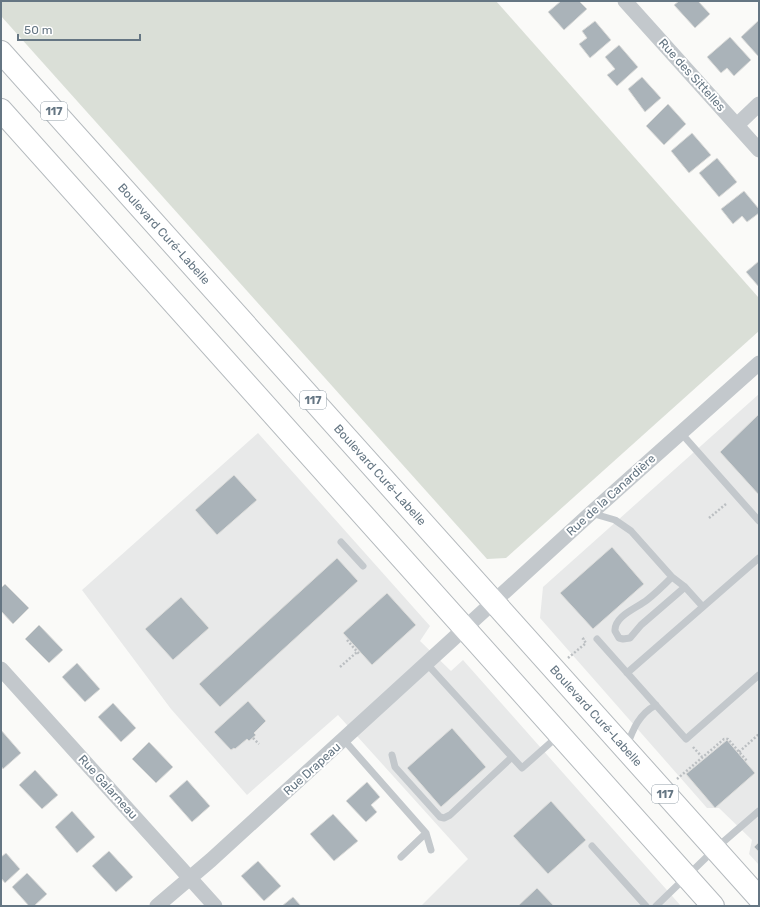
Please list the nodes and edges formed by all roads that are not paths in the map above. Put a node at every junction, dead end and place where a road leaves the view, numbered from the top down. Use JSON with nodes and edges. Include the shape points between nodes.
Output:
{"nodes":[{"id":1,"x":625,"y":1,"type":"edge"},
{"id":2,"x":1,"y":52,"type":"edge"},
{"id":3,"x":759,"y":104,"type":"edge"},
{"id":4,"x":1,"y":110,"type":"edge"},
{"id":5,"x":737,"y":124,"type":"junction"},
{"id":6,"x":759,"y":150,"type":"edge"},
{"id":7,"x":759,"y":363,"type":"edge"},
{"id":8,"x":681,"y":433,"type":"junction"},
{"id":9,"x":591,"y":513,"type":"junction"},
{"id":10,"x":759,"y":521,"type":"edge"},
{"id":11,"x":341,"y":542,"type":"dead end"},
{"id":12,"x":759,"y":558,"type":"edge"},
{"id":13,"x":363,"y":566,"type":"dead end"},
{"id":14,"x":672,"y":576,"type":"junction"},
{"id":15,"x":685,"y":587,"type":"junction"},
{"id":16,"x":494,"y":602,"type":"junction"},
{"id":17,"x":703,"y":607,"type":"junction"},
{"id":18,"x":465,"y":629,"type":"junction"},
{"id":19,"x":597,"y":639,"type":"dead end"},
{"id":20,"x":427,"y":664,"type":"junction"},
{"id":21,"x":1,"y":669,"type":"edge"},
{"id":22,"x":627,"y":673,"type":"junction"},
{"id":23,"x":759,"y":675,"type":"edge"},
{"id":24,"x":656,"y":705,"type":"junction"},
{"id":25,"x":559,"y":735,"type":"junction"},
{"id":26,"x":344,"y":740,"type":"junction"},
{"id":27,"x":626,"y":750,"type":"junction"},
{"id":28,"x":392,"y":755,"type":"dead end"},
{"id":29,"x":512,"y":757,"type":"junction"},
{"id":30,"x":759,"y":811,"type":"edge"},
{"id":31,"x":426,"y":833,"type":"junction"},
{"id":32,"x":592,"y":846,"type":"dead end"},
{"id":33,"x":715,"y":849,"type":"junction"},
{"id":34,"x":431,"y":850,"type":"dead end"},
{"id":35,"x":401,"y":857,"type":"dead end"},
{"id":36,"x":687,"y":877,"type":"junction"},
{"id":37,"x":190,"y":878,"type":"junction"},
{"id":38,"x":759,"y":898,"type":"edge"},
{"id":39,"x":642,"y":905,"type":"edge"},
{"id":40,"x":157,"y":906,"type":"edge"},
{"id":41,"x":215,"y":906,"type":"edge"},
{"id":42,"x":656,"y":906,"type":"edge"},
{"id":43,"x":713,"y":906,"type":"edge"}],
"edges":[{"from":1,"to":5,"type":"street","name":"Rue des Sittelles"},
{"from":2,"to":16,"type":"main road","name":"Boulevard Curé-Labelle","number":"117"},
{"from":3,"to":5,"type":"street"},
{"from":4,"to":18,"type":"main road"},
{"from":5,"to":6,"type":"street","name":"Rue des Sittelles"},
{"from":7,"to":8,"type":"street","name":"Rue de la Canardière"},
{"from":8,"to":9,"type":"street","name":"Rue de la Canardière"},
{"from":8,"to":10,"type":"lane"},
{"from":9,"to":14,"type":"lane","via":[[610,517],[623,524]]},
{"from":9,"to":16,"type":"street","name":"Rue de la Canardière"},
{"from":11,"to":13,"type":"lane"},
{"from":12,"to":17,"type":"lane"},
{"from":14,"to":15,"type":"lane"},
{"from":14,"to":15,"type":"lane","via":[[616,624],[615,631],[619,638],[630,638],[641,625]]},
{"from":15,"to":17,"type":"lane"},
{"from":16,"to":18,"type":"street","name":"Rue de la Canardière"},
{"from":16,"to":27,"type":"main road","name":"Boulevard Curé-Labelle","number":"117"},
{"from":17,"to":22,"type":"lane"},
{"from":18,"to":20,"type":"street","name":"Rue Drapeau"},
{"from":18,"to":25,"type":"main road"},
{"from":19,"to":22,"type":"lane"},
{"from":20,"to":26,"type":"street","name":"Rue Drapeau"},
{"from":20,"to":29,"type":"lane"},
{"from":21,"to":37,"type":"street","name":"Rue Galarneau"},
{"from":22,"to":24,"type":"lane"},
{"from":23,"to":24,"type":"lane","via":[[686,739]]},
{"from":24,"to":27,"type":"lane","via":[[640,718]]},
{"from":25,"to":29,"type":"lane","via":[[522,768]]},
{"from":25,"to":36,"type":"main road"},
{"from":26,"to":31,"type":"lane"},
{"from":26,"to":37,"type":"street","name":"Rue Drapeau"},
{"from":27,"to":33,"type":"main road","name":"Boulevard Curé-Labelle","number":"117"},
{"from":28,"to":29,"type":"lane","via":[[395,768],[440,817],[444,818]]},
{"from":30,"to":33,"type":"lane"},
{"from":31,"to":34,"type":"lane"},
{"from":31,"to":35,"type":"lane"},
{"from":32,"to":39,"type":"lane"},
{"from":33,"to":36,"type":"lane"},
{"from":33,"to":38,"type":"main road","name":"Boulevard Curé-Labelle","number":"117"},
{"from":36,"to":42,"type":"lane"},
{"from":36,"to":43,"type":"main road"},
{"from":37,"to":40,"type":"street","name":"Rue Drapeau"},
{"from":37,"to":41,"type":"street","name":"Rue Galarneau"}]}
